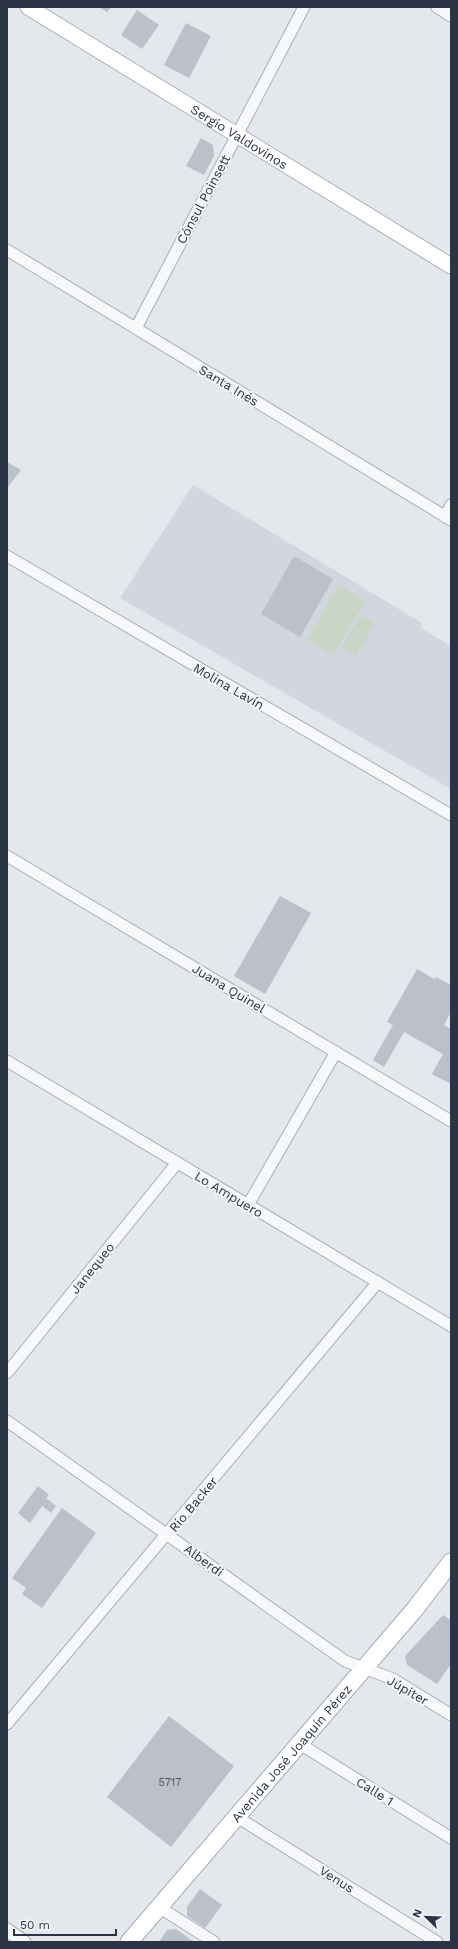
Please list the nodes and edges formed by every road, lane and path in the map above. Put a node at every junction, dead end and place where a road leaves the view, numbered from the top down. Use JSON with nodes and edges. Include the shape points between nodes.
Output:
{"nodes":[{"id":1,"x":28,"y":7,"type":"edge"},
{"id":2,"x":304,"y":7,"type":"edge"},
{"id":3,"x":437,"y":7,"type":"edge"},
{"id":4,"x":451,"y":16,"type":"edge"},
{"id":5,"x":237,"y":135,"type":"junction"},
{"id":6,"x":7,"y":250,"type":"edge"},
{"id":7,"x":451,"y":266,"type":"edge"},
{"id":8,"x":136,"y":328,"type":"junction"},
{"id":9,"x":451,"y":505,"type":"edge"},
{"id":10,"x":448,"y":518,"type":"edge"},
{"id":11,"x":7,"y":556,"type":"edge"},
{"id":12,"x":451,"y":815,"type":"edge"},
{"id":13,"x":7,"y":856,"type":"edge"},
{"id":14,"x":336,"y":1052,"type":"junction"},
{"id":15,"x":7,"y":1061,"type":"edge"},
{"id":16,"x":451,"y":1121,"type":"edge"},
{"id":17,"x":177,"y":1163,"type":"junction"},
{"id":18,"x":248,"y":1205,"type":"junction"},
{"id":19,"x":378,"y":1282,"type":"junction"},
{"id":20,"x":451,"y":1326,"type":"edge"},
{"id":21,"x":7,"y":1373,"type":"edge"},
{"id":22,"x":7,"y":1421,"type":"edge"},
{"id":23,"x":167,"y":1534,"type":"junction"},
{"id":24,"x":451,"y":1562,"type":"edge"},
{"id":25,"x":364,"y":1668,"type":"junction"},
{"id":26,"x":451,"y":1715,"type":"edge"},
{"id":27,"x":7,"y":1724,"type":"edge"},
{"id":28,"x":300,"y":1744,"type":"junction"},
{"id":29,"x":237,"y":1817,"type":"junction"},
{"id":30,"x":451,"y":1838,"type":"edge"},
{"id":31,"x":159,"y":1908,"type":"junction"},
{"id":32,"x":7,"y":1930,"type":"edge"},
{"id":33,"x":24,"y":1942,"type":"edge"},
{"id":34,"x":130,"y":1942,"type":"edge"},
{"id":35,"x":214,"y":1942,"type":"edge"},
{"id":36,"x":437,"y":1942,"type":"edge"}],
"edges":[{"from":1,"to":5,"type":"main road","name":"Sergio Valdovinos"},
{"from":2,"to":5,"type":"street","name":"Cónsul Poinsett"},
{"from":3,"to":4,"type":"street"},
{"from":5,"to":7,"type":"main road","name":"Sergio Valdovinos"},
{"from":5,"to":8,"type":"street","name":"Cónsul Poinsett"},
{"from":6,"to":8,"type":"street","name":"Santa Inés"},
{"from":8,"to":10,"type":"street","name":"Santa Inés"},
{"from":9,"to":10,"type":"street"},
{"from":11,"to":12,"type":"street","name":"Molina Lavín"},
{"from":13,"to":14,"type":"street","name":"Juana Quinel"},
{"from":14,"to":16,"type":"street","name":"Juana Quinel"},
{"from":14,"to":18,"type":"street"},
{"from":15,"to":17,"type":"street","name":"Lo Ampuero"},
{"from":17,"to":18,"type":"street","name":"Lo Ampuero"},
{"from":17,"to":21,"type":"street","name":"Janequeo"},
{"from":18,"to":19,"type":"street","name":"Lo Ampuero"},
{"from":19,"to":20,"type":"street","name":"Lo Ampuero"},
{"from":19,"to":23,"type":"street","name":"Río Backer"},
{"from":22,"to":23,"type":"street","name":"Alberdi"},
{"from":23,"to":25,"type":"street","name":"Alberdi","via":[[345,1661]]},
{"from":23,"to":27,"type":"street","name":"Río Backer"},
{"from":24,"to":25,"type":"main road","name":"Avenida José Joaquín Pérez","via":[[424,1599]]},
{"from":25,"to":26,"type":"street","name":"Júpiter","via":[[393,1679]]},
{"from":25,"to":28,"type":"main road","name":"Avenida José Joaquín Pérez"},
{"from":28,"to":29,"type":"main road","name":"Avenida José Joaquín Pérez"},
{"from":28,"to":30,"type":"street","name":"Calle 1"},
{"from":29,"to":31,"type":"main road","name":"Avenida José Joaquín Pérez"},
{"from":29,"to":36,"type":"street","name":"Venus"},
{"from":31,"to":34,"type":"main road","name":"Avenida José Joaquín Pérez"},
{"from":31,"to":35,"type":"street"},
{"from":32,"to":33,"type":"street"}]}
